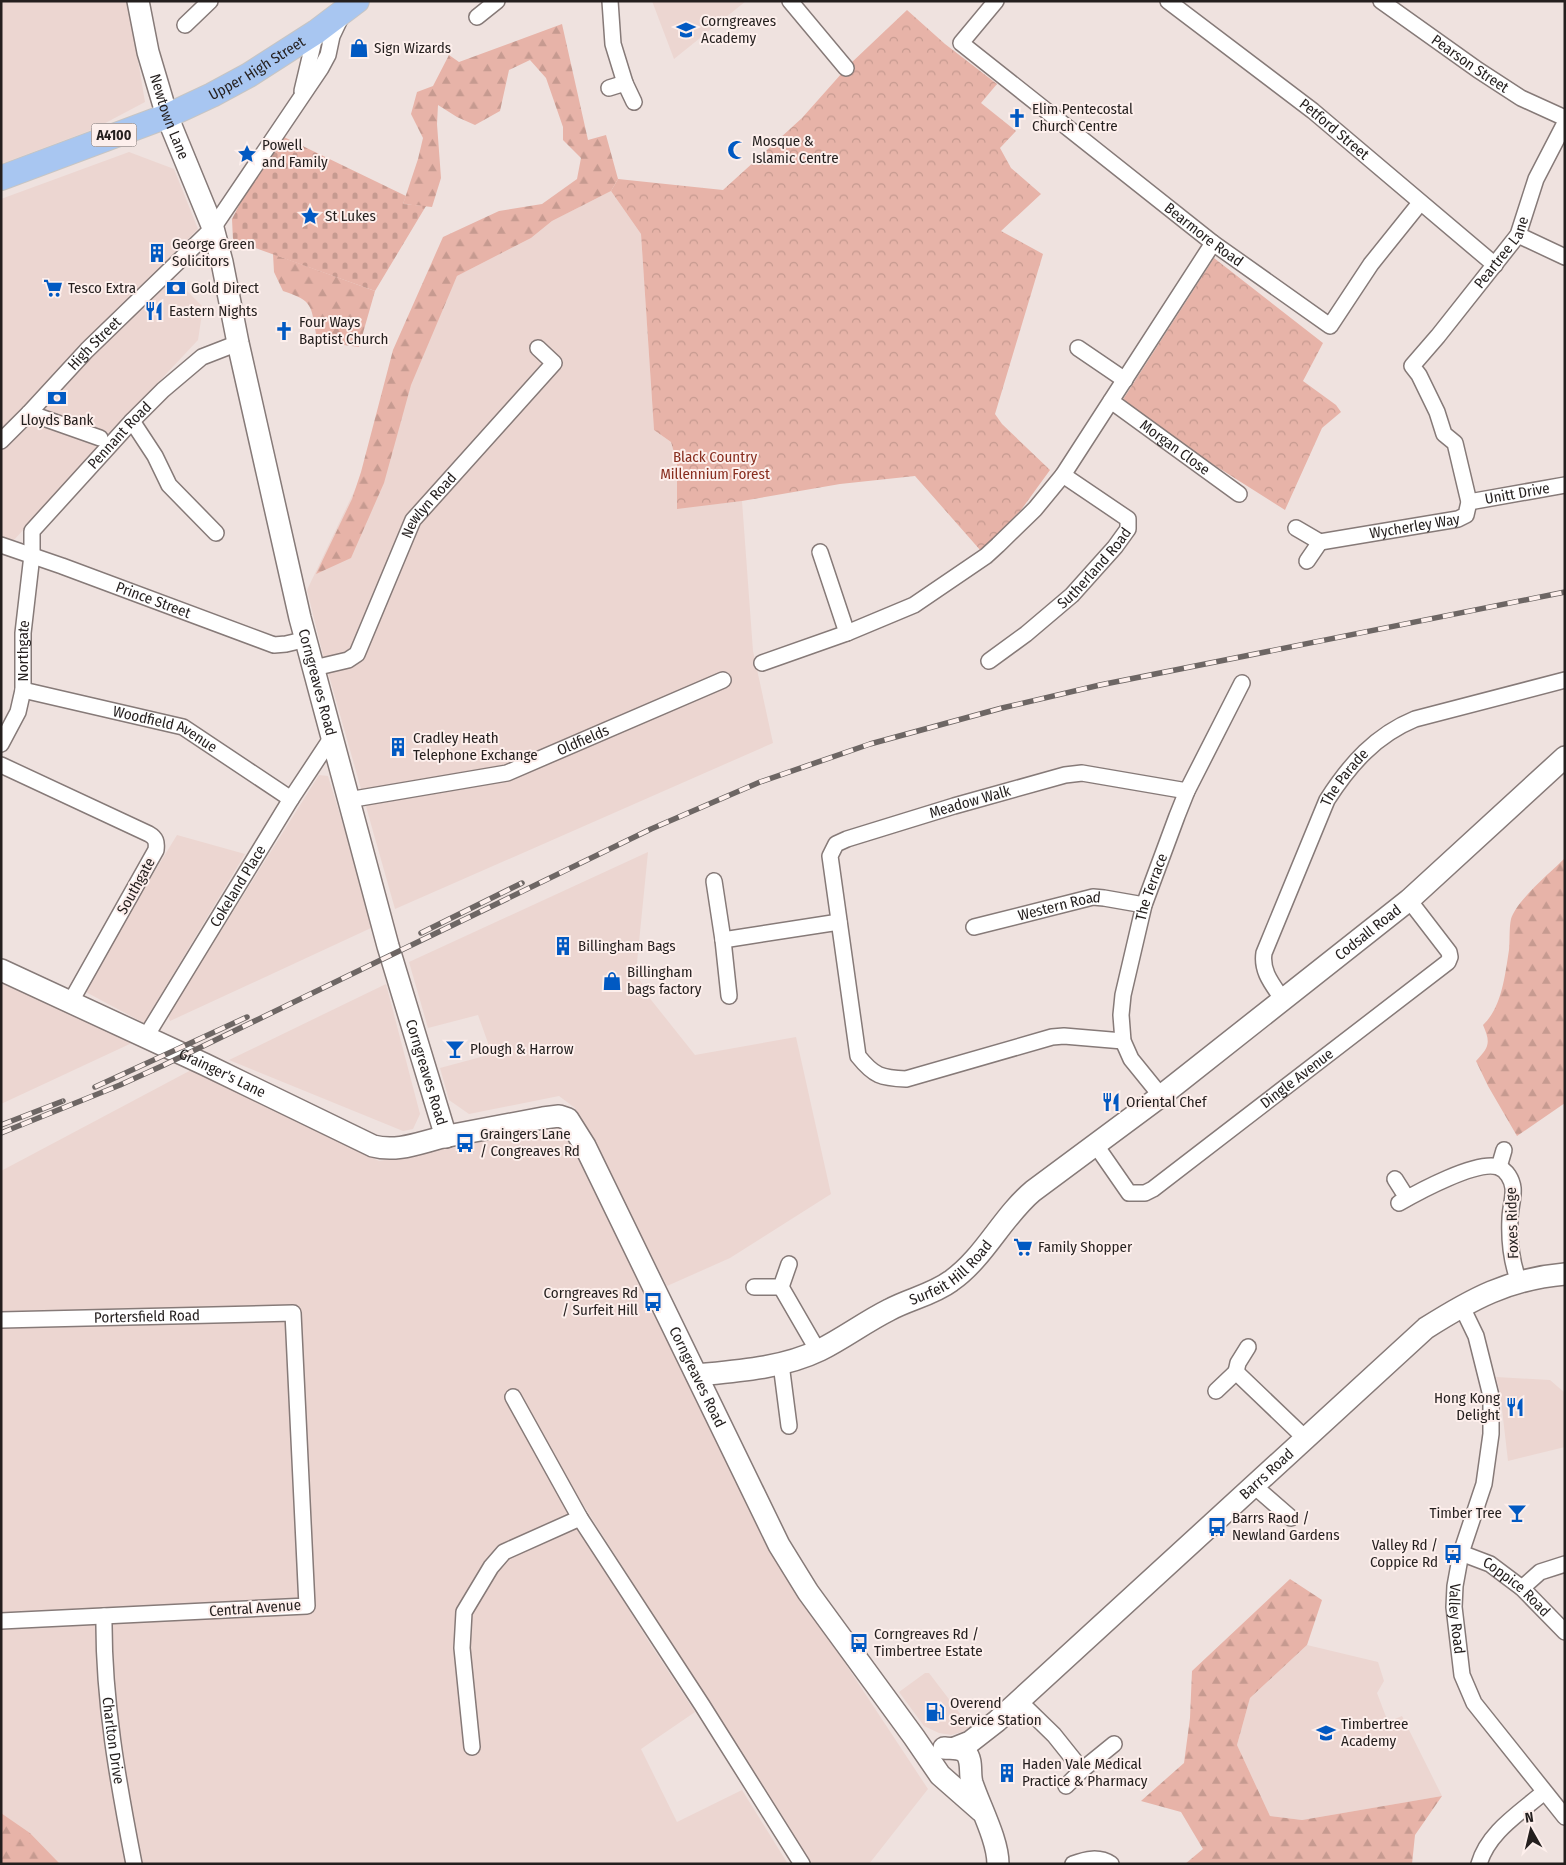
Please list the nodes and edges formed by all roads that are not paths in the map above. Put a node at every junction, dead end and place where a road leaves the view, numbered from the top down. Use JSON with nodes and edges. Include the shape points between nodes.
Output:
{"nodes":[{"id":1,"x":138,"y":1,"type":"edge"},
{"id":2,"x":210,"y":1,"type":"edge"},
{"id":3,"x":496,"y":1,"type":"edge"},
{"id":4,"x":610,"y":1,"type":"edge"},
{"id":5,"x":790,"y":1,"type":"edge"},
{"id":6,"x":996,"y":1,"type":"edge"},
{"id":7,"x":1168,"y":1,"type":"edge"},
{"id":8,"x":1381,"y":1,"type":"edge"},
{"id":9,"x":350,"y":7,"type":"edge"},
{"id":10,"x":477,"y":17,"type":"dead end"},
{"id":11,"x":185,"y":25,"type":"dead end"},
{"id":12,"x":316,"y":32,"type":"junction"},
{"id":13,"x":846,"y":68,"type":"dead end"},
{"id":14,"x":625,"y":83,"type":"junction"},
{"id":15,"x":609,"y":88,"type":"dead end"},
{"id":16,"x":634,"y":102,"type":"dead end"},
{"id":17,"x":167,"y":116,"type":"junction"},
{"id":18,"x":1565,"y":118,"type":"edge"},
{"id":19,"x":1565,"y":123,"type":"edge"},
{"id":20,"x":1,"y":178,"type":"edge"},
{"id":21,"x":1420,"y":203,"type":"junction"},
{"id":22,"x":213,"y":228,"type":"junction"},
{"id":23,"x":1518,"y":235,"type":"junction"},
{"id":24,"x":1214,"y":243,"type":"junction"},
{"id":25,"x":1565,"y":257,"type":"edge"},
{"id":26,"x":1495,"y":266,"type":"junction"},
{"id":27,"x":238,"y":343,"type":"junction"},
{"id":28,"x":538,"y":348,"type":"dead end"},
{"id":29,"x":1078,"y":348,"type":"dead end"},
{"id":30,"x":1412,"y":366,"type":"joint"},
{"id":31,"x":1125,"y":380,"type":"junction"},
{"id":32,"x":1111,"y":401,"type":"junction"},
{"id":33,"x":29,"y":413,"type":"junction"},
{"id":34,"x":132,"y":420,"type":"junction"},
{"id":35,"x":100,"y":438,"type":"dead end"},
{"id":36,"x":1,"y":441,"type":"edge"},
{"id":37,"x":1063,"y":475,"type":"junction"},
{"id":38,"x":1565,"y":485,"type":"edge"},
{"id":39,"x":1239,"y":494,"type":"dead end"},
{"id":40,"x":1469,"y":502,"type":"junction"},
{"id":41,"x":1296,"y":528,"type":"dead end"},
{"id":42,"x":216,"y":534,"type":"dead end"},
{"id":43,"x":1320,"y":542,"type":"junction"},
{"id":44,"x":1,"y":545,"type":"edge"},
{"id":45,"x":820,"y":552,"type":"dead end"},
{"id":46,"x":32,"y":555,"type":"junction"},
{"id":47,"x":1307,"y":561,"type":"dead end"},
{"id":48,"x":847,"y":633,"type":"junction"},
{"id":49,"x":307,"y":639,"type":"junction"},
{"id":50,"x":989,"y":661,"type":"dead end"},
{"id":51,"x":762,"y":663,"type":"dead end"},
{"id":52,"x":314,"y":668,"type":"junction"},
{"id":53,"x":723,"y":680,"type":"dead end"},
{"id":54,"x":1565,"y":680,"type":"edge"},
{"id":55,"x":1242,"y":683,"type":"dead end"},
{"id":56,"x":23,"y":690,"type":"junction"},
{"id":57,"x":332,"y":737,"type":"junction"},
{"id":58,"x":1,"y":744,"type":"edge"},
{"id":59,"x":1565,"y":757,"type":"edge"},
{"id":60,"x":1,"y":765,"type":"edge"},
{"id":61,"x":1187,"y":792,"type":"junction"},
{"id":62,"x":291,"y":799,"type":"junction"},
{"id":63,"x":348,"y":800,"type":"junction"},
{"id":64,"x":714,"y":881,"type":"dead end"},
{"id":65,"x":1409,"y":900,"type":"junction"},
{"id":66,"x":1144,"y":905,"type":"junction"},
{"id":67,"x":839,"y":922,"type":"junction"},
{"id":68,"x":974,"y":927,"type":"dead end"},
{"id":69,"x":723,"y":940,"type":"junction"},
{"id":70,"x":1,"y":970,"type":"edge"},
{"id":71,"x":729,"y":996,"type":"dead end"},
{"id":72,"x":1283,"y":1000,"type":"junction"},
{"id":73,"x":70,"y":1002,"type":"junction"},
{"id":74,"x":145,"y":1038,"type":"junction"},
{"id":75,"x":1123,"y":1040,"type":"junction"},
{"id":76,"x":1161,"y":1096,"type":"junction"},
{"id":77,"x":446,"y":1137,"type":"junction"},
{"id":78,"x":1094,"y":1144,"type":"junction"},
{"id":79,"x":1504,"y":1150,"type":"dead end"},
{"id":80,"x":1499,"y":1167,"type":"junction"},
{"id":81,"x":1395,"y":1179,"type":"dead end"},
{"id":82,"x":788,"y":1264,"type":"dead end"},
{"id":83,"x":1565,"y":1274,"type":"edge"},
{"id":84,"x":1519,"y":1282,"type":"junction"},
{"id":85,"x":781,"y":1287,"type":"junction"},
{"id":86,"x":754,"y":1288,"type":"dead end"},
{"id":87,"x":1461,"y":1306,"type":"junction"},
{"id":88,"x":293,"y":1313,"type":"joint"},
{"id":89,"x":1,"y":1320,"type":"edge"},
{"id":90,"x":1248,"y":1347,"type":"dead end"},
{"id":91,"x":818,"y":1351,"type":"junction"},
{"id":92,"x":781,"y":1364,"type":"junction"},
{"id":93,"x":1236,"y":1372,"type":"junction"},
{"id":94,"x":697,"y":1375,"type":"junction"},
{"id":95,"x":1216,"y":1391,"type":"dead end"},
{"id":96,"x":513,"y":1397,"type":"dead end"},
{"id":97,"x":789,"y":1426,"type":"dead end"},
{"id":98,"x":1305,"y":1438,"type":"junction"},
{"id":99,"x":1253,"y":1485,"type":"junction"},
{"id":100,"x":580,"y":1518,"type":"junction"},
{"id":101,"x":1291,"y":1518,"type":"dead end"},
{"id":102,"x":1461,"y":1553,"type":"junction"},
{"id":103,"x":1565,"y":1564,"type":"edge"},
{"id":104,"x":1522,"y":1588,"type":"junction"},
{"id":105,"x":104,"y":1616,"type":"junction"},
{"id":106,"x":1,"y":1621,"type":"edge"},
{"id":107,"x":1565,"y":1632,"type":"edge"},
{"id":108,"x":1018,"y":1700,"type":"junction"},
{"id":109,"x":996,"y":1721,"type":"junction"},
{"id":110,"x":914,"y":1737,"type":"junction"},
{"id":111,"x":1114,"y":1744,"type":"dead end"},
{"id":112,"x":472,"y":1747,"type":"dead end"},
{"id":113,"x":952,"y":1749,"type":"junction"},
{"id":114,"x":970,"y":1767,"type":"junction"},
{"id":115,"x":1082,"y":1770,"type":"junction"},
{"id":116,"x":943,"y":1776,"type":"junction"},
{"id":117,"x":1066,"y":1786,"type":"dead end"},
{"id":118,"x":1544,"y":1792,"type":"junction"},
{"id":119,"x":982,"y":1811,"type":"junction"},
{"id":120,"x":1565,"y":1817,"type":"edge"},
{"id":121,"x":134,"y":1864,"type":"edge"},
{"id":122,"x":802,"y":1864,"type":"edge"},
{"id":123,"x":998,"y":1864,"type":"edge"},
{"id":124,"x":1073,"y":1864,"type":"edge"},
{"id":125,"x":1111,"y":1864,"type":"edge"},
{"id":126,"x":1479,"y":1864,"type":"edge"}],
"edges":[{"from":1,"to":17,"type":"street","name":"Newtown Lane","via":[[148,52]]},
{"from":2,"to":11,"type":"street"},
{"from":3,"to":10,"type":"street"},
{"from":4,"to":14,"type":"street","via":[[613,44]]},
{"from":5,"to":13,"type":"street"},
{"from":6,"to":24,"type":"street","name":"Bearmore Road","via":[[961,43]]},
{"from":7,"to":21,"type":"street","name":"Petford Street","via":[[1313,111]]},
{"from":8,"to":18,"type":"street","name":"Pearson Street","via":[[1521,98]]},
{"from":9,"to":12,"type":"main road","name":"Upper High Street","number":"A4100"},
{"from":9,"to":22,"type":"street","name":"Upper High Street","via":[[332,36],[321,68]]},
{"from":12,"to":17,"type":"main road","name":"Upper High Street","number":"A4100","via":[[241,79]]},
{"from":12,"to":22,"type":"street","via":[[303,90],[216,213]]},
{"from":14,"to":15,"type":"street"},
{"from":14,"to":16,"type":"street"},
{"from":17,"to":20,"type":"main road","number":"A4100"},
{"from":17,"to":22,"type":"street","name":"Newtown Lane"},
{"from":19,"to":23,"type":"street","name":"Peartree Lane","via":[[1536,179]]},
{"from":21,"to":24,"type":"street","name":"Bearmore Road","via":[[1371,264],[1330,326]]},
{"from":21,"to":26,"type":"street","name":"Petford Street"},
{"from":22,"to":27,"type":"street","name":"Corngreaves Road"},
{"from":22,"to":33,"type":"street","name":"High Street","via":[[87,350]]},
{"from":23,"to":25,"type":"street"},
{"from":23,"to":26,"type":"street","name":"Peartree Lane"},
{"from":24,"to":31,"type":"street"},
{"from":26,"to":30,"type":"street","name":"Peartree Lane"},
{"from":27,"to":34,"type":"street","name":"Pennant Road","via":[[202,357]]},
{"from":27,"to":49,"type":"street","name":"Corngreaves Road","via":[[294,596]]},
{"from":28,"to":52,"type":"street","name":"Newlyn Road","via":[[554,363],[413,520],[357,654],[348,660]]},
{"from":29,"to":31,"type":"street"},
{"from":30,"to":40,"type":"street","name":"Wycherley Way","via":[[1437,412],[1444,434],[1455,443]]},
{"from":31,"to":32,"type":"street"},
{"from":32,"to":37,"type":"street"},
{"from":32,"to":39,"type":"street","name":"Morgan Close"},
{"from":33,"to":35,"type":"street"},
{"from":33,"to":36,"type":"street","name":"High Street"},
{"from":34,"to":42,"type":"street","via":[[170,485]]},
{"from":34,"to":46,"type":"street","name":"Pennant Road","via":[[32,531]]},
{"from":37,"to":48,"type":"street","via":[[1035,509],[986,556],[914,605]]},
{"from":37,"to":50,"type":"street","name":"Sutherland Road","via":[[1128,519],[1128,529],[1072,595]]},
{"from":38,"to":40,"type":"street","name":"Unitt Drive"},
{"from":40,"to":43,"type":"street","name":"Wycherley Way","via":[[1466,515],[1458,520]]},
{"from":41,"to":43,"type":"street"},
{"from":43,"to":47,"type":"street"},
{"from":44,"to":46,"type":"street","name":"Prince Street"},
{"from":45,"to":48,"type":"street"},
{"from":46,"to":49,"type":"street","name":"Prince Street","via":[[274,645]]},
{"from":46,"to":56,"type":"street","name":"Northgate","via":[[23,633]]},
{"from":48,"to":51,"type":"street"},
{"from":49,"to":52,"type":"street","name":"Corngreaves Road"},
{"from":52,"to":57,"type":"street","name":"Corngreaves Road"},
{"from":53,"to":63,"type":"street","name":"Oldfields","via":[[507,773]]},
{"from":54,"to":72,"type":"street","name":"The Parade","via":[[1415,719],[1382,737],[1353,764],[1327,800],[1264,953],[1262,962],[1266,974]]},
{"from":55,"to":61,"type":"street","name":"The Terrace"},
{"from":56,"to":58,"type":"street","name":"Northgate","via":[[18,712]]},
{"from":56,"to":62,"type":"street","name":"Woodfield Avenue","via":[[183,727]]},
{"from":57,"to":62,"type":"street","name":"Cokeland Place"},
{"from":57,"to":63,"type":"street","name":"Corngreaves Road"},
{"from":59,"to":65,"type":"street","name":"Codsall Road"},
{"from":60,"to":73,"type":"street","name":"Southgate","via":[[149,834],[157,844]]},
{"from":61,"to":66,"type":"street","name":"The Terrace"},
{"from":61,"to":67,"type":"street","name":"Meadow Walk","via":[[1082,773],[1065,775],[847,839],[836,844],[830,856]]},
{"from":62,"to":74,"type":"street","name":"Cokeland Place"},
{"from":63,"to":77,"type":"street","name":"Corngreaves Road"},
{"from":64,"to":69,"type":"street"},
{"from":65,"to":72,"type":"street","name":"Codsall Road"},
{"from":65,"to":78,"type":"street","name":"Dingle Avenue","via":[[1450,952],[1448,962],[1153,1189],[1145,1193],[1129,1193]]},
{"from":66,"to":68,"type":"street","name":"Western Road","via":[[1093,897]]},
{"from":66,"to":75,"type":"street","name":"The Terrace","via":[[1123,996]]},
{"from":67,"to":69,"type":"street"},
{"from":67,"to":75,"type":"street","name":"Meadow Walk","via":[[858,1056],[873,1073],[886,1078],[906,1079],[1052,1037]]},
{"from":69,"to":71,"type":"street"},
{"from":70,"to":73,"type":"street","name":"Grainger's Lane"},
{"from":72,"to":76,"type":"street","name":"Codsall Road"},
{"from":73,"to":74,"type":"street","name":"Grainger's Lane"},
{"from":74,"to":77,"type":"street","name":"Grainger's Lane","via":[[373,1146],[400,1148]]},
{"from":75,"to":76,"type":"street","name":"The Terrace","via":[[1131,1059]]},
{"from":76,"to":78,"type":"street","name":"Surfeit Hill Road"},
{"from":77,"to":94,"type":"street","name":"Corngreaves Road","via":[[543,1118],[559,1116],[568,1119],[586,1146]]},
{"from":78,"to":91,"type":"street","name":"Surfeit Hill Road","via":[[1021,1201],[977,1256],[951,1281],[890,1309]]},
{"from":79,"to":80,"type":"street","name":"Foxes Ridge"},
{"from":80,"to":81,"type":"street","name":"Foxes Ridge","via":[[1462,1173],[1403,1200]]},
{"from":80,"to":84,"type":"street","name":"Foxes Ridge","via":[[1510,1178],[1513,1189],[1510,1250]]},
{"from":82,"to":85,"type":"street"},
{"from":83,"to":84,"type":"street","name":"Barrs Road"},
{"from":84,"to":87,"type":"street","name":"Barrs Road","via":[[1493,1290]]},
{"from":85,"to":86,"type":"street"},
{"from":85,"to":91,"type":"street"},
{"from":87,"to":98,"type":"street","name":"Barrs Road","via":[[1426,1328]]},
{"from":87,"to":102,"type":"street","name":"Valley Road","via":[[1476,1336],[1491,1396],[1484,1484]]},
{"from":88,"to":89,"type":"street","name":"Portersfield Road"},
{"from":88,"to":105,"type":"street","name":"Central Avenue","via":[[307,1606]]},
{"from":90,"to":93,"type":"street"},
{"from":91,"to":92,"type":"street","name":"Surfeit Hill Road"},
{"from":92,"to":94,"type":"street","name":"Surfeit Hill Road"},
{"from":92,"to":97,"type":"street"},
{"from":93,"to":95,"type":"street"},
{"from":93,"to":98,"type":"street"},
{"from":94,"to":110,"type":"street","name":"Corngreaves Road","via":[[779,1545]]},
{"from":96,"to":100,"type":"street"},
{"from":98,"to":99,"type":"street","name":"Barrs Road"},
{"from":99,"to":101,"type":"street"},
{"from":99,"to":108,"type":"street","name":"Barrs Road"},
{"from":100,"to":112,"type":"street","via":[[504,1552],[464,1612],[462,1648]]},
{"from":100,"to":122,"type":"street"},
{"from":102,"to":104,"type":"street","name":"Coppice Road","via":[[1490,1564]]},
{"from":102,"to":118,"type":"street","name":"Valley Road","via":[[1454,1608],[1462,1674],[1474,1703]]},
{"from":103,"to":104,"type":"street","via":[[1540,1572]]},
{"from":104,"to":107,"type":"street","name":"Coppice Road"},
{"from":105,"to":106,"type":"street","name":"Central Avenue"},
{"from":105,"to":121,"type":"street","name":"Charlton Drive","via":[[104,1653],[118,1782]]},
{"from":108,"to":109,"type":"street","name":"Barrs Road"},
{"from":108,"to":115,"type":"street"},
{"from":109,"to":113,"type":"street","name":"Barrs Road","via":[[970,1742]]},
{"from":109,"to":114,"type":"street","name":"Barrs Road","via":[[977,1748]]},
{"from":110,"to":113,"type":"street","name":"Corngreaves Road","via":[[938,1748]]},
{"from":110,"to":116,"type":"street","name":"Corngreaves Road"},
{"from":111,"to":115,"type":"street"},
{"from":113,"to":114,"type":"street","name":"Corngreaves Road","via":[[966,1754]]},
{"from":113,"to":116,"type":"street","via":[[940,1755],[936,1765]]},
{"from":114,"to":116,"type":"street","via":[[964,1779],[954,1782]]},
{"from":114,"to":119,"type":"street","name":"Corngreaves Road"},
{"from":115,"to":117,"type":"street"},
{"from":116,"to":119,"type":"street","name":"Corngreaves Road"},
{"from":118,"to":120,"type":"street","name":"Valley Road"},
{"from":118,"to":126,"type":"street","via":[[1495,1835]]},
{"from":119,"to":123,"type":"street","name":"Corngreaves Road","via":[[994,1841]]},
{"from":124,"to":125,"type":"street","via":[[1086,1859],[1104,1860]]}]}
